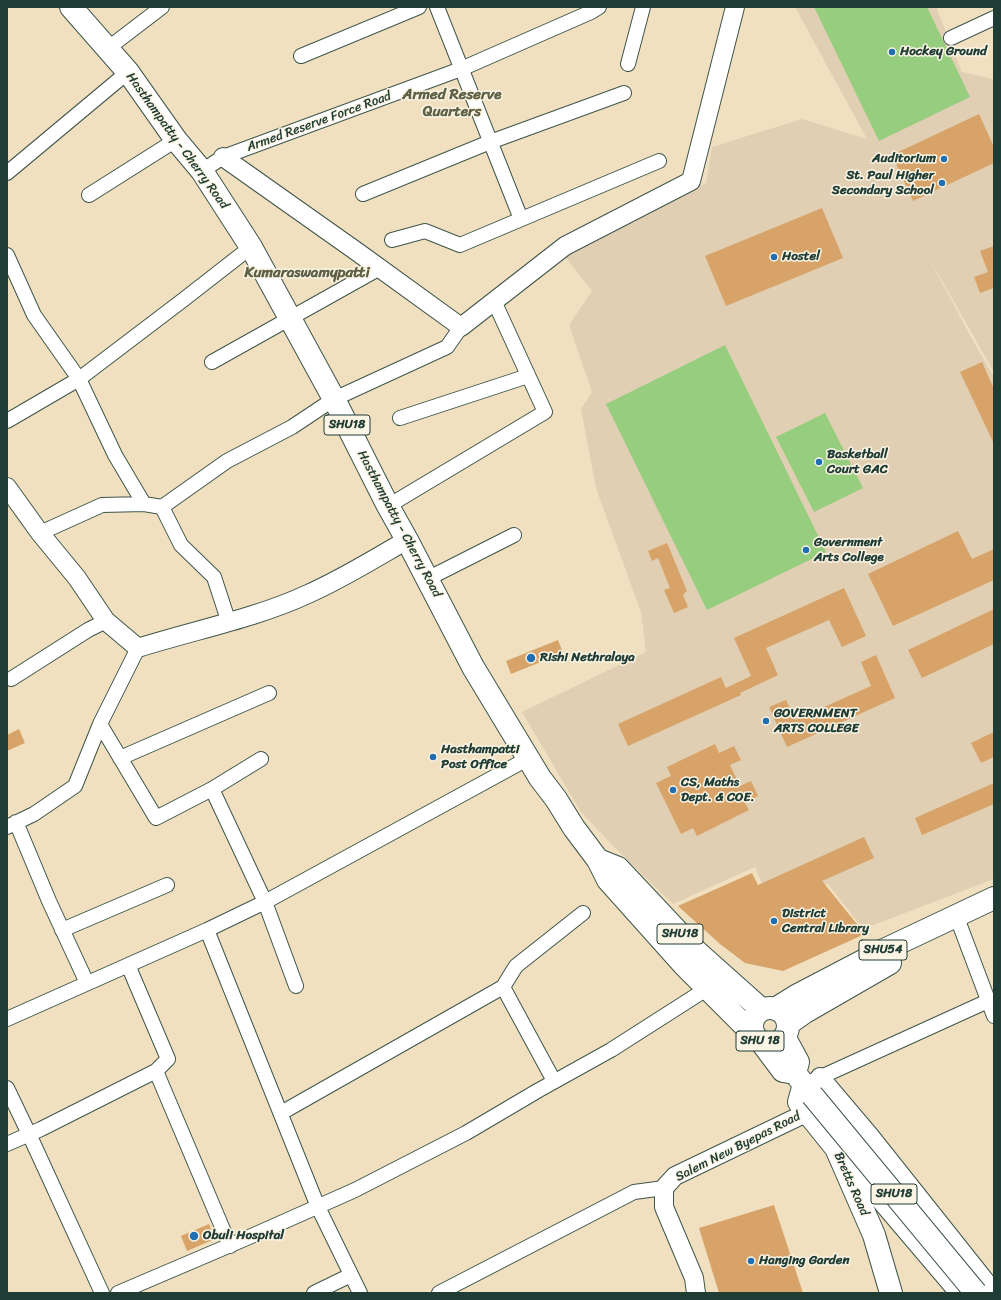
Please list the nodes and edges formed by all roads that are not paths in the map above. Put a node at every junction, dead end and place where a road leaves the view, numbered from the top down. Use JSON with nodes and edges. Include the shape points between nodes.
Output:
{"nodes":[{"id":1,"x":71,"y":7,"type":"edge"},
{"id":2,"x":162,"y":7,"type":"edge"},
{"id":3,"x":419,"y":7,"type":"edge"},
{"id":4,"x":438,"y":7,"type":"edge"},
{"id":5,"x":599,"y":7,"type":"edge"},
{"id":6,"x":643,"y":7,"type":"edge"},
{"id":7,"x":735,"y":7,"type":"edge"},
{"id":8,"x":994,"y":18,"type":"edge"},
{"id":9,"x":951,"y":38,"type":"dead end"},
{"id":10,"x":107,"y":49,"type":"junction"},
{"id":11,"x":301,"y":56,"type":"dead end"},
{"id":12,"x":628,"y":64,"type":"dead end"},
{"id":13,"x":461,"y":69,"type":"junction"},
{"id":14,"x":128,"y":72,"type":"junction"},
{"id":15,"x":624,"y":93,"type":"dead end"},
{"id":16,"x":176,"y":140,"type":"junction"},
{"id":17,"x":490,"y":142,"type":"junction"},
{"id":18,"x":223,"y":157,"type":"junction"},
{"id":19,"x":658,"y":161,"type":"dead end"},
{"id":20,"x":202,"y":171,"type":"junction"},
{"id":21,"x":7,"y":173,"type":"edge"},
{"id":22,"x":89,"y":194,"type":"dead end"},
{"id":23,"x":363,"y":194,"type":"dead end"},
{"id":24,"x":521,"y":219,"type":"junction"},
{"id":25,"x":392,"y":240,"type":"dead end"},
{"id":26,"x":251,"y":247,"type":"junction"},
{"id":27,"x":7,"y":255,"type":"edge"},
{"id":28,"x":380,"y":268,"type":"junction"},
{"id":29,"x":494,"y":301,"type":"junction"},
{"id":30,"x":289,"y":318,"type":"junction"},
{"id":31,"x":461,"y":326,"type":"junction"},
{"id":32,"x":212,"y":362,"type":"dead end"},
{"id":33,"x":528,"y":376,"type":"junction"},
{"id":34,"x":79,"y":378,"type":"junction"},
{"id":35,"x":334,"y":399,"type":"junction"},
{"id":36,"x":400,"y":418,"type":"dead end"},
{"id":37,"x":7,"y":421,"type":"edge"},
{"id":38,"x":7,"y":487,"type":"edge"},
{"id":39,"x":144,"y":504,"type":"junction"},
{"id":40,"x":388,"y":506,"type":"junction"},
{"id":41,"x":162,"y":507,"type":"junction"},
{"id":42,"x":40,"y":533,"type":"junction"},
{"id":43,"x":514,"y":534,"type":"dead end"},
{"id":44,"x":407,"y":540,"type":"junction"},
{"id":45,"x":427,"y":579,"type":"junction"},
{"id":46,"x":106,"y":621,"type":"junction"},
{"id":47,"x":230,"y":623,"type":"junction"},
{"id":48,"x":138,"y":648,"type":"junction"},
{"id":49,"x":11,"y":679,"type":"dead end"},
{"id":50,"x":269,"y":694,"type":"dead end"},
{"id":51,"x":100,"y":724,"type":"junction"},
{"id":52,"x":120,"y":758,"type":"junction"},
{"id":53,"x":529,"y":758,"type":"junction"},
{"id":54,"x":262,"y":759,"type":"dead end"},
{"id":55,"x":212,"y":789,"type":"junction"},
{"id":56,"x":11,"y":824,"type":"edge"},
{"id":57,"x":598,"y":860,"type":"junction"},
{"id":58,"x":167,"y":885,"type":"dead end"},
{"id":59,"x":994,"y":898,"type":"edge"},
{"id":60,"x":265,"y":902,"type":"junction"},
{"id":61,"x":583,"y":913,"type":"dead end"},
{"id":62,"x":994,"y":914,"type":"edge"},
{"id":63,"x":959,"y":921,"type":"junction"},
{"id":64,"x":62,"y":930,"type":"junction"},
{"id":65,"x":207,"y":930,"type":"junction"},
{"id":66,"x":128,"y":965,"type":"junction"},
{"id":67,"x":87,"y":983,"type":"junction"},
{"id":68,"x":296,"y":986,"type":"dead end"},
{"id":69,"x":503,"y":987,"type":"junction"},
{"id":70,"x":708,"y":988,"type":"junction"},
{"id":71,"x":988,"y":1001,"type":"junction"},
{"id":72,"x":994,"y":1016,"type":"edge"},
{"id":73,"x":7,"y":1019,"type":"edge"},
{"id":74,"x":778,"y":1020,"type":"junction"},
{"id":75,"x":758,"y":1039,"type":"junction"},
{"id":76,"x":156,"y":1071,"type":"junction"},
{"id":77,"x":554,"y":1081,"type":"junction"},
{"id":78,"x":7,"y":1088,"type":"edge"},
{"id":79,"x":808,"y":1088,"type":"junction"},
{"id":80,"x":281,"y":1113,"type":"junction"},
{"id":81,"x":29,"y":1134,"type":"junction"},
{"id":82,"x":7,"y":1144,"type":"edge"},
{"id":83,"x":836,"y":1148,"type":"junction"},
{"id":84,"x":664,"y":1188,"type":"junction"},
{"id":85,"x":318,"y":1207,"type":"junction"},
{"id":86,"x":230,"y":1246,"type":"junction"},
{"id":87,"x":351,"y":1275,"type":"junction"},
{"id":88,"x":985,"y":1288,"type":"edge"},
{"id":89,"x":125,"y":1292,"type":"edge"},
{"id":90,"x":102,"y":1293,"type":"edge"},
{"id":91,"x":314,"y":1293,"type":"edge"},
{"id":92,"x":360,"y":1293,"type":"edge"},
{"id":93,"x":439,"y":1293,"type":"edge"},
{"id":94,"x":696,"y":1293,"type":"edge"},
{"id":95,"x":891,"y":1293,"type":"edge"},
{"id":96,"x":959,"y":1293,"type":"edge"}],
"edges":[{"from":1,"to":10,"type":"main road","name":"Hasthampatty - Cherry Road","number":"SHU18"},
{"from":2,"to":10,"type":"street"},
{"from":3,"to":11,"type":"street"},
{"from":4,"to":13,"type":"street"},
{"from":5,"to":13,"type":"street","name":"Armed Reserve Force Road"},
{"from":6,"to":12,"type":"street"},
{"from":7,"to":29,"type":"street","via":[[691,181],[565,246]]},
{"from":8,"to":9,"type":"street"},
{"from":10,"to":14,"type":"main road","name":"Hasthampatty - Cherry Road","number":"SHU18"},
{"from":13,"to":17,"type":"street"},
{"from":13,"to":18,"type":"street","name":"Armed Reserve Force Road"},
{"from":14,"to":16,"type":"main road","name":"Hasthampatty - Cherry Road","number":"SHU18"},
{"from":14,"to":21,"type":"street"},
{"from":15,"to":17,"type":"street"},
{"from":16,"to":20,"type":"main road","name":"Hasthampatty - Cherry Road","number":"SHU18"},
{"from":16,"to":22,"type":"street"},
{"from":17,"to":23,"type":"street"},
{"from":17,"to":24,"type":"street"},
{"from":18,"to":20,"type":"street","name":"Armed Reserve Force Road"},
{"from":18,"to":28,"type":"street"},
{"from":19,"to":24,"type":"street"},
{"from":20,"to":26,"type":"main road","name":"Hasthampatty - Cherry Road","number":"SHU18"},
{"from":24,"to":25,"type":"street","via":[[460,245],[425,231]]},
{"from":26,"to":30,"type":"main road","name":"Hasthampatty - Cherry Road","number":"SHU18"},
{"from":26,"to":34,"type":"street"},
{"from":27,"to":34,"type":"street","via":[[34,315]]},
{"from":28,"to":30,"type":"street"},
{"from":28,"to":31,"type":"street"},
{"from":29,"to":31,"type":"street"},
{"from":29,"to":33,"type":"street"},
{"from":30,"to":32,"type":"street"},
{"from":30,"to":35,"type":"main road","name":"Hasthampatty - Cherry Road","number":"SHU18"},
{"from":31,"to":35,"type":"street","via":[[447,347]]},
{"from":33,"to":36,"type":"street"},
{"from":33,"to":40,"type":"street","via":[[545,412]]},
{"from":34,"to":37,"type":"street"},
{"from":34,"to":39,"type":"street","via":[[115,455]]},
{"from":35,"to":40,"type":"main road","name":"Hasthampatty - Cherry Road","number":"SHU18"},
{"from":35,"to":41,"type":"street","via":[[292,427],[227,460]]},
{"from":38,"to":42,"type":"street"},
{"from":39,"to":41,"type":"street"},
{"from":39,"to":42,"type":"street","via":[[102,505]]},
{"from":40,"to":44,"type":"main road","name":"Hasthampatty - Cherry Road","number":"SHU18"},
{"from":41,"to":47,"type":"street","via":[[180,545],[214,577]]},
{"from":42,"to":46,"type":"street","via":[[77,578]]},
{"from":43,"to":45,"type":"street"},
{"from":44,"to":45,"type":"main road","name":"Hasthampatty - Cherry Road","number":"SHU18"},
{"from":44,"to":47,"type":"street","via":[[308,594]]},
{"from":45,"to":53,"type":"main road","name":"Hasthampatty - Cherry Road","number":"SHU18","via":[[473,667]]},
{"from":46,"to":48,"type":"street"},
{"from":46,"to":49,"type":"street"},
{"from":47,"to":48,"type":"street"},
{"from":48,"to":51,"type":"street"},
{"from":50,"to":52,"type":"street"},
{"from":51,"to":52,"type":"street"},
{"from":51,"to":56,"type":"street","via":[[75,786],[34,814]]},
{"from":52,"to":55,"type":"street","via":[[156,818]]},
{"from":53,"to":57,"type":"main road","name":"Hasthampatty - Cherry Road","number":"SHU18","via":[[540,778]]},
{"from":53,"to":60,"type":"street"},
{"from":54,"to":55,"type":"street"},
{"from":55,"to":60,"type":"street"},
{"from":56,"to":64,"type":"street"},
{"from":57,"to":70,"type":"main road","name":"Hasthampatty - Cherry Road","via":[[608,880]]},
{"from":57,"to":74,"type":"main road","number":"SHU18","via":[[618,868],[697,952]]},
{"from":58,"to":64,"type":"street"},
{"from":59,"to":63,"type":"main road","number":"SHU54"},
{"from":60,"to":65,"type":"street"},
{"from":60,"to":68,"type":"street"},
{"from":61,"to":69,"type":"street","via":[[516,966]]},
{"from":62,"to":63,"type":"main road","number":"SHU54"},
{"from":63,"to":71,"type":"street"},
{"from":63,"to":74,"type":"main road","number":"SHU54","via":[[884,950],[809,989]]},
{"from":64,"to":67,"type":"street"},
{"from":65,"to":66,"type":"street"},
{"from":65,"to":80,"type":"street"},
{"from":66,"to":67,"type":"street"},
{"from":66,"to":76,"type":"street","via":[[168,1059]]},
{"from":67,"to":73,"type":"street"},
{"from":69,"to":77,"type":"street"},
{"from":69,"to":80,"type":"street"},
{"from":70,"to":75,"type":"main road","name":"Hasthampatty - Cherry Road"},
{"from":70,"to":77,"type":"street","via":[[611,1050]]},
{"from":71,"to":72,"type":"street"},
{"from":71,"to":79,"type":"street"},
{"from":74,"to":75,"type":"main road","number":"SHU 18","via":[[780,1042],[768,1045]]},
{"from":74,"to":75,"type":"main road","number":"SHU 18","via":[[758,1013],[752,1023]]},
{"from":74,"to":79,"type":"main road","number":"SHU18"},
{"from":75,"to":79,"type":"main road","name":"Hasthampatty - Cherry Road","via":[[783,1071]]},
{"from":76,"to":81,"type":"street"},
{"from":76,"to":86,"type":"street"},
{"from":77,"to":85,"type":"street","via":[[466,1133]]},
{"from":78,"to":81,"type":"street"},
{"from":79,"to":83,"type":"main road","name":"Bretts Road"},
{"from":79,"to":84,"type":"street","name":"Salem New Byepas Road","via":[[675,1176]]},
{"from":79,"to":88,"type":"main road","number":"SHU18","bridge":true},
{"from":80,"to":85,"type":"street"},
{"from":81,"to":82,"type":"street"},
{"from":81,"to":90,"type":"street"},
{"from":83,"to":95,"type":"main road","name":"Bretts Road","via":[[874,1235]]},
{"from":83,"to":96,"type":"street"},
{"from":84,"to":93,"type":"street","via":[[634,1192]]},
{"from":84,"to":94,"type":"street","name":"Salem New Byepas Road","via":[[664,1207],[694,1278]]},
{"from":85,"to":86,"type":"street"},
{"from":85,"to":87,"type":"street"},
{"from":86,"to":89,"type":"street"},
{"from":87,"to":91,"type":"street"},
{"from":87,"to":92,"type":"street"}]}
